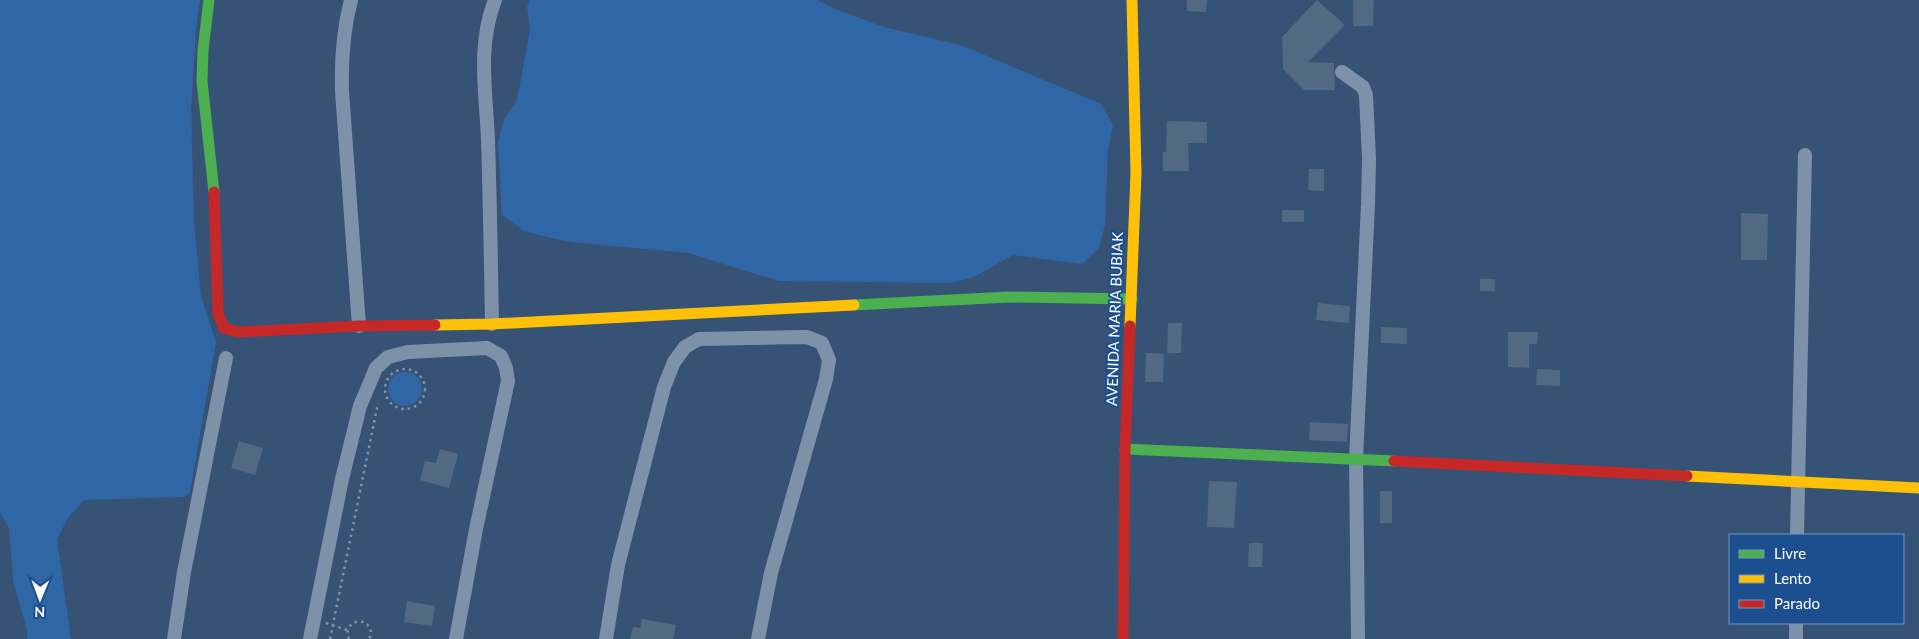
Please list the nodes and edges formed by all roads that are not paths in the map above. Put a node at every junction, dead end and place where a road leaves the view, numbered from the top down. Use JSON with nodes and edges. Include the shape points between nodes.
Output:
{"nodes":[{"id":1,"x":209,"y":0,"type":"edge"},
{"id":2,"x":351,"y":0,"type":"edge"},
{"id":3,"x":494,"y":0,"type":"edge"},
{"id":4,"x":1132,"y":0,"type":"edge"},
{"id":5,"x":1342,"y":72,"type":"dead end"},
{"id":6,"x":1805,"y":155,"type":"dead end"},
{"id":7,"x":1132,"y":299,"type":"junction"},
{"id":8,"x":492,"y":324,"type":"junction"},
{"id":9,"x":359,"y":326,"type":"junction"},
{"id":10,"x":226,"y":358,"type":"dead end"},
{"id":11,"x":1125,"y":449,"type":"junction"},
{"id":12,"x":1356,"y":459,"type":"junction"},
{"id":13,"x":1798,"y":482,"type":"junction"},
{"id":14,"x":1919,"y":488,"type":"edge"},
{"id":15,"x":1797,"y":534,"type":"edge"},
{"id":16,"x":1796,"y":624,"type":"edge"},
{"id":17,"x":174,"y":639,"type":"edge"},
{"id":18,"x":310,"y":639,"type":"edge"},
{"id":19,"x":456,"y":639,"type":"edge"},
{"id":20,"x":606,"y":639,"type":"edge"},
{"id":21,"x":758,"y":639,"type":"edge"},
{"id":22,"x":1123,"y":639,"type":"edge"},
{"id":23,"x":1358,"y":639,"type":"edge"},
{"id":24,"x":1796,"y":639,"type":"edge"}],
"edges":[{"from":1,"to":9,"type":"street","via":[[202,81],[214,189],[218,314],[224,328],[238,332]]},
{"from":2,"to":9,"type":"street","via":[[343,37],[342,82]]},
{"from":3,"to":8,"type":"street","via":[[486,27],[483,60]]},
{"from":4,"to":7,"type":"street","name":"AVENIDA MARIA BUBIAK","via":[[1136,173]]},
{"from":5,"to":12,"type":"street","via":[[1363,87],[1366,95],[1369,159]]},
{"from":6,"to":13,"type":"street"},
{"from":7,"to":8,"type":"street","via":[[1009,297]]},
{"from":7,"to":11,"type":"street","name":"AVENIDA MARIA BUBIAK"},
{"from":8,"to":9,"type":"street"},
{"from":10,"to":17,"type":"street"},
{"from":11,"to":12,"type":"street"},
{"from":11,"to":22,"type":"street","name":"AVENIDA MARIA BUBIAK"},
{"from":12,"to":13,"type":"street"},
{"from":12,"to":23,"type":"street"},
{"from":13,"to":14,"type":"street"},
{"from":13,"to":15,"type":"street"},
{"from":16,"to":24,"type":"street"},
{"from":18,"to":19,"type":"street","via":[[342,479],[360,406],[376,368],[388,357],[408,352],[487,348],[501,356],[508,381]]},
{"from":20,"to":21,"type":"street","via":[[618,565],[664,387],[674,362],[685,347],[699,339],[807,337],[822,343],[830,360],[771,572]]}]}
